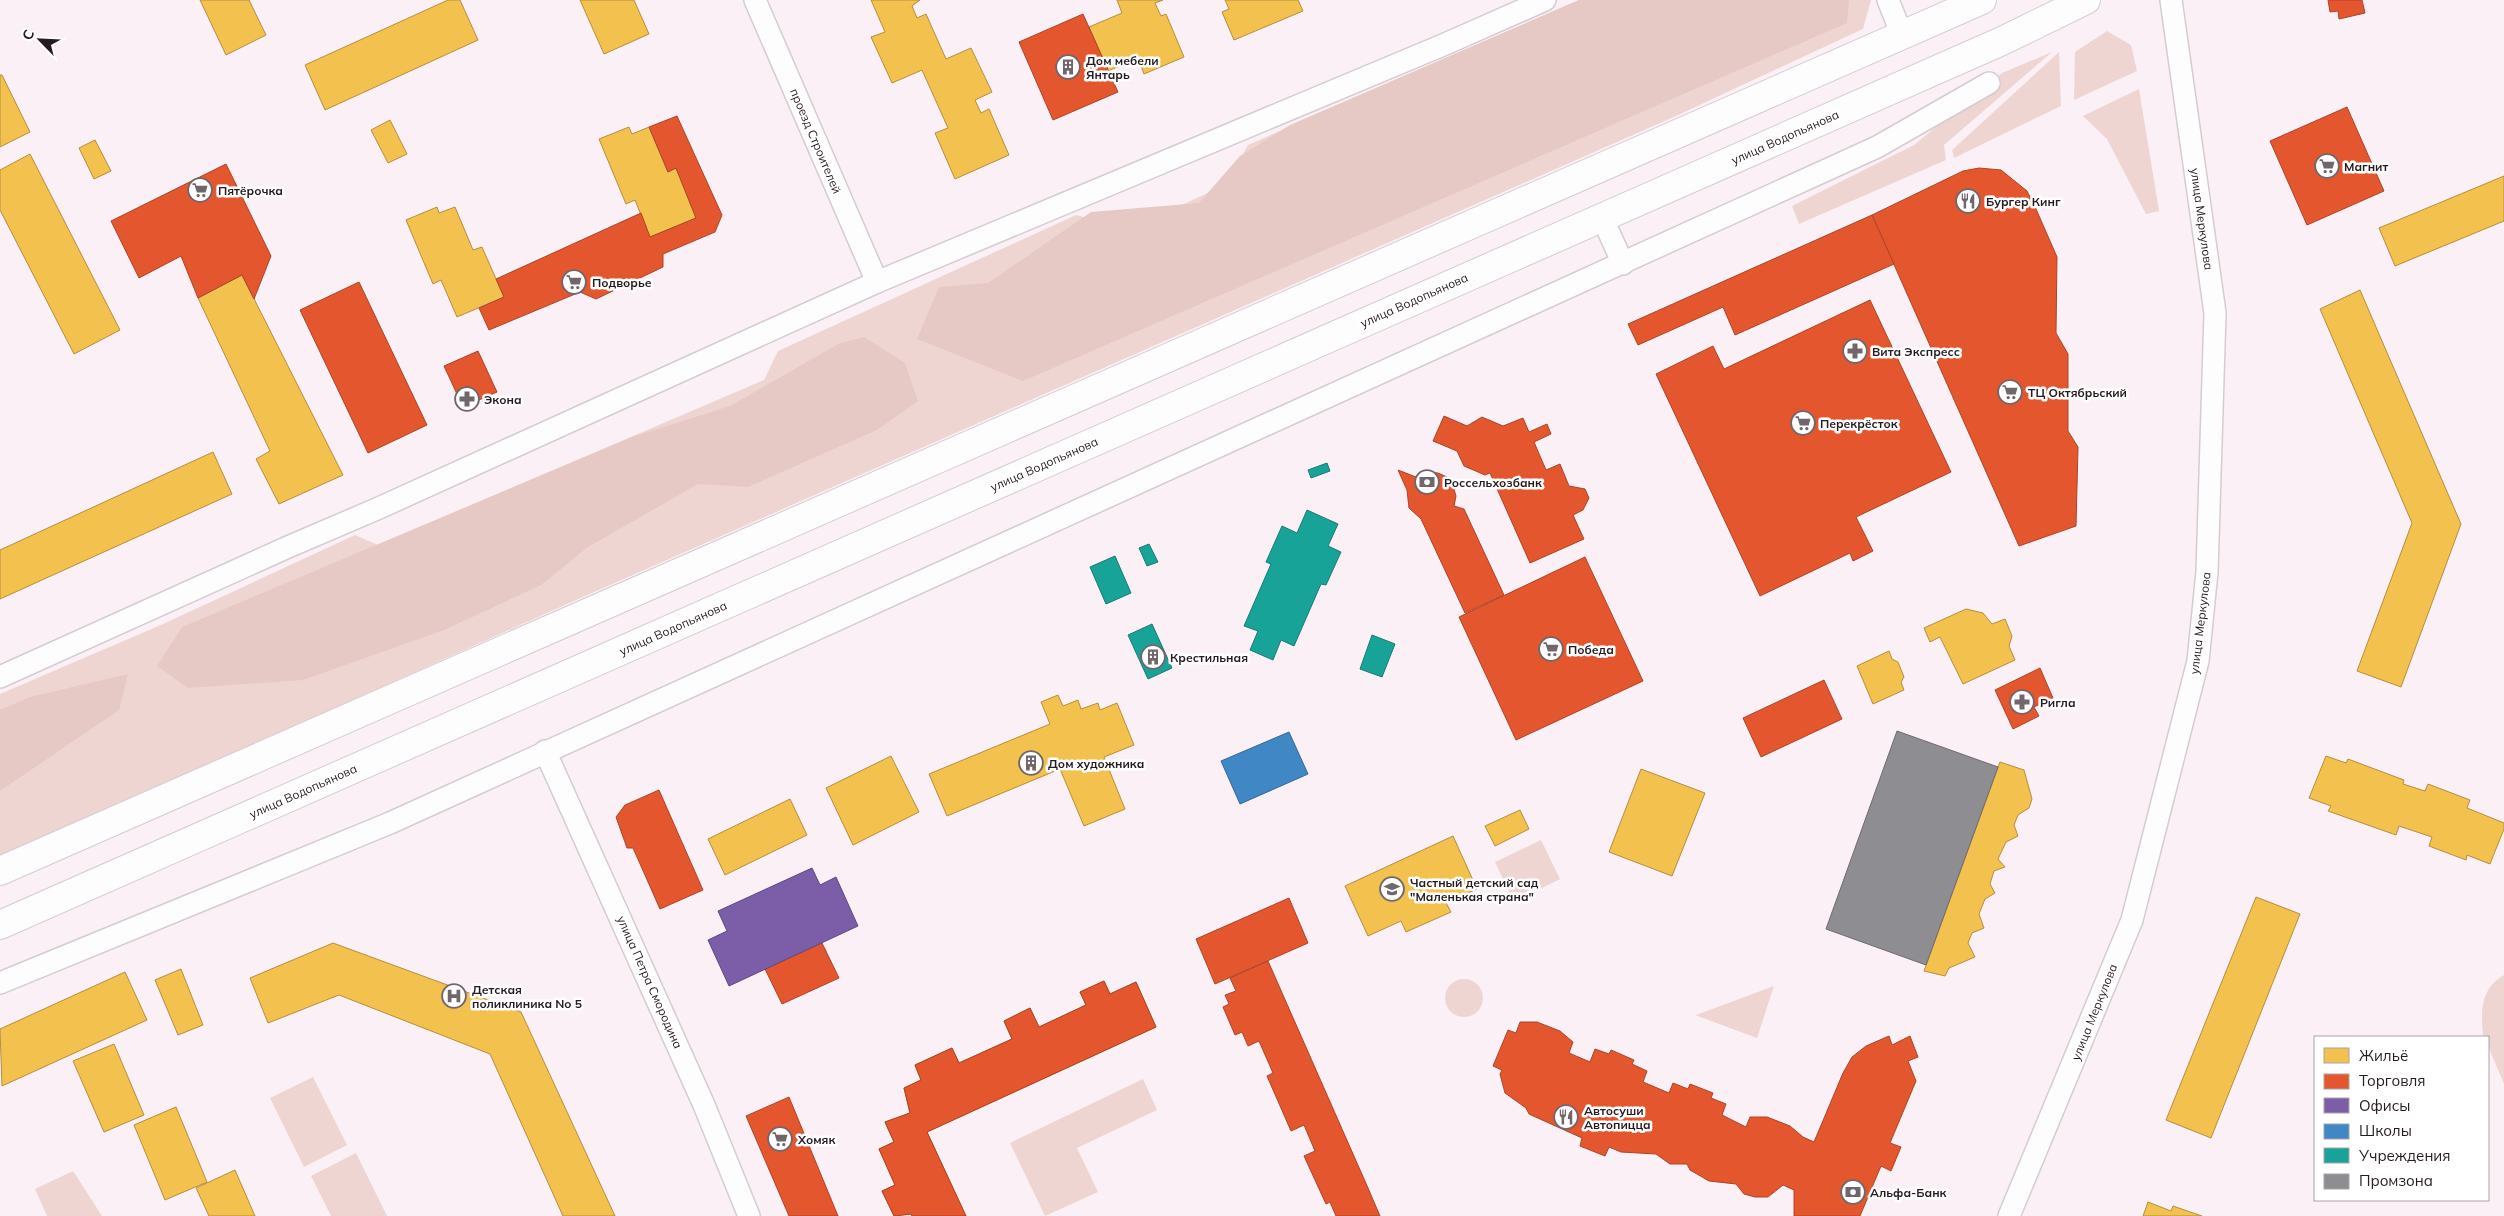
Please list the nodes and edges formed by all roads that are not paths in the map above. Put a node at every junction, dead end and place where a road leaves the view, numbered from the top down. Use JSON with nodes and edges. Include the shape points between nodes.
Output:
{"nodes":[{"id":1,"x":755,"y":0,"type":"edge"},
{"id":2,"x":1545,"y":0,"type":"edge"},
{"id":3,"x":1888,"y":0,"type":"edge"},
{"id":4,"x":1982,"y":0,"type":"edge"},
{"id":5,"x":2086,"y":0,"type":"edge"},
{"id":6,"x":2171,"y":0,"type":"edge"},
{"id":7,"x":1902,"y":35,"type":"junction"},
{"id":8,"x":1989,"y":83,"type":"dead end"},
{"id":9,"x":1602,"y":218,"type":"junction"},
{"id":10,"x":1623,"y":264,"type":"junction"},
{"id":11,"x":877,"y":282,"type":"junction"},
{"id":12,"x":0,"y":677,"type":"edge"},
{"id":13,"x":545,"y":751,"type":"junction"},
{"id":14,"x":0,"y":871,"type":"edge"},
{"id":15,"x":0,"y":925,"type":"edge"},
{"id":16,"x":0,"y":983,"type":"edge"},
{"id":17,"x":749,"y":1216,"type":"edge"},
{"id":18,"x":2009,"y":1216,"type":"edge"}],
"edges":[{"from":1,"to":11,"type":"street","name":"проезд Строителей"},
{"from":2,"to":11,"type":"street"},
{"from":3,"to":7,"type":"street"},
{"from":4,"to":7,"type":"main road"},
{"from":5,"to":9,"type":"main road","name":"улица Водопьянова","via":[[2002,41]]},
{"from":6,"to":18,"type":"street","name":"улица Меркулова","via":[[2215,314],[2207,572],[2198,661],[2132,920]]},
{"from":7,"to":14,"type":"main road"},
{"from":8,"to":10,"type":"street","via":[[1877,147]]},
{"from":9,"to":10,"type":"street"},
{"from":9,"to":15,"type":"main road","name":"улица Водопьянова"},
{"from":10,"to":13,"type":"street"},
{"from":11,"to":12,"type":"street"},
{"from":13,"to":16,"type":"street","via":[[390,823]]},
{"from":13,"to":17,"type":"street","name":"улица Петра Смородина","via":[[704,1105]]}]}
